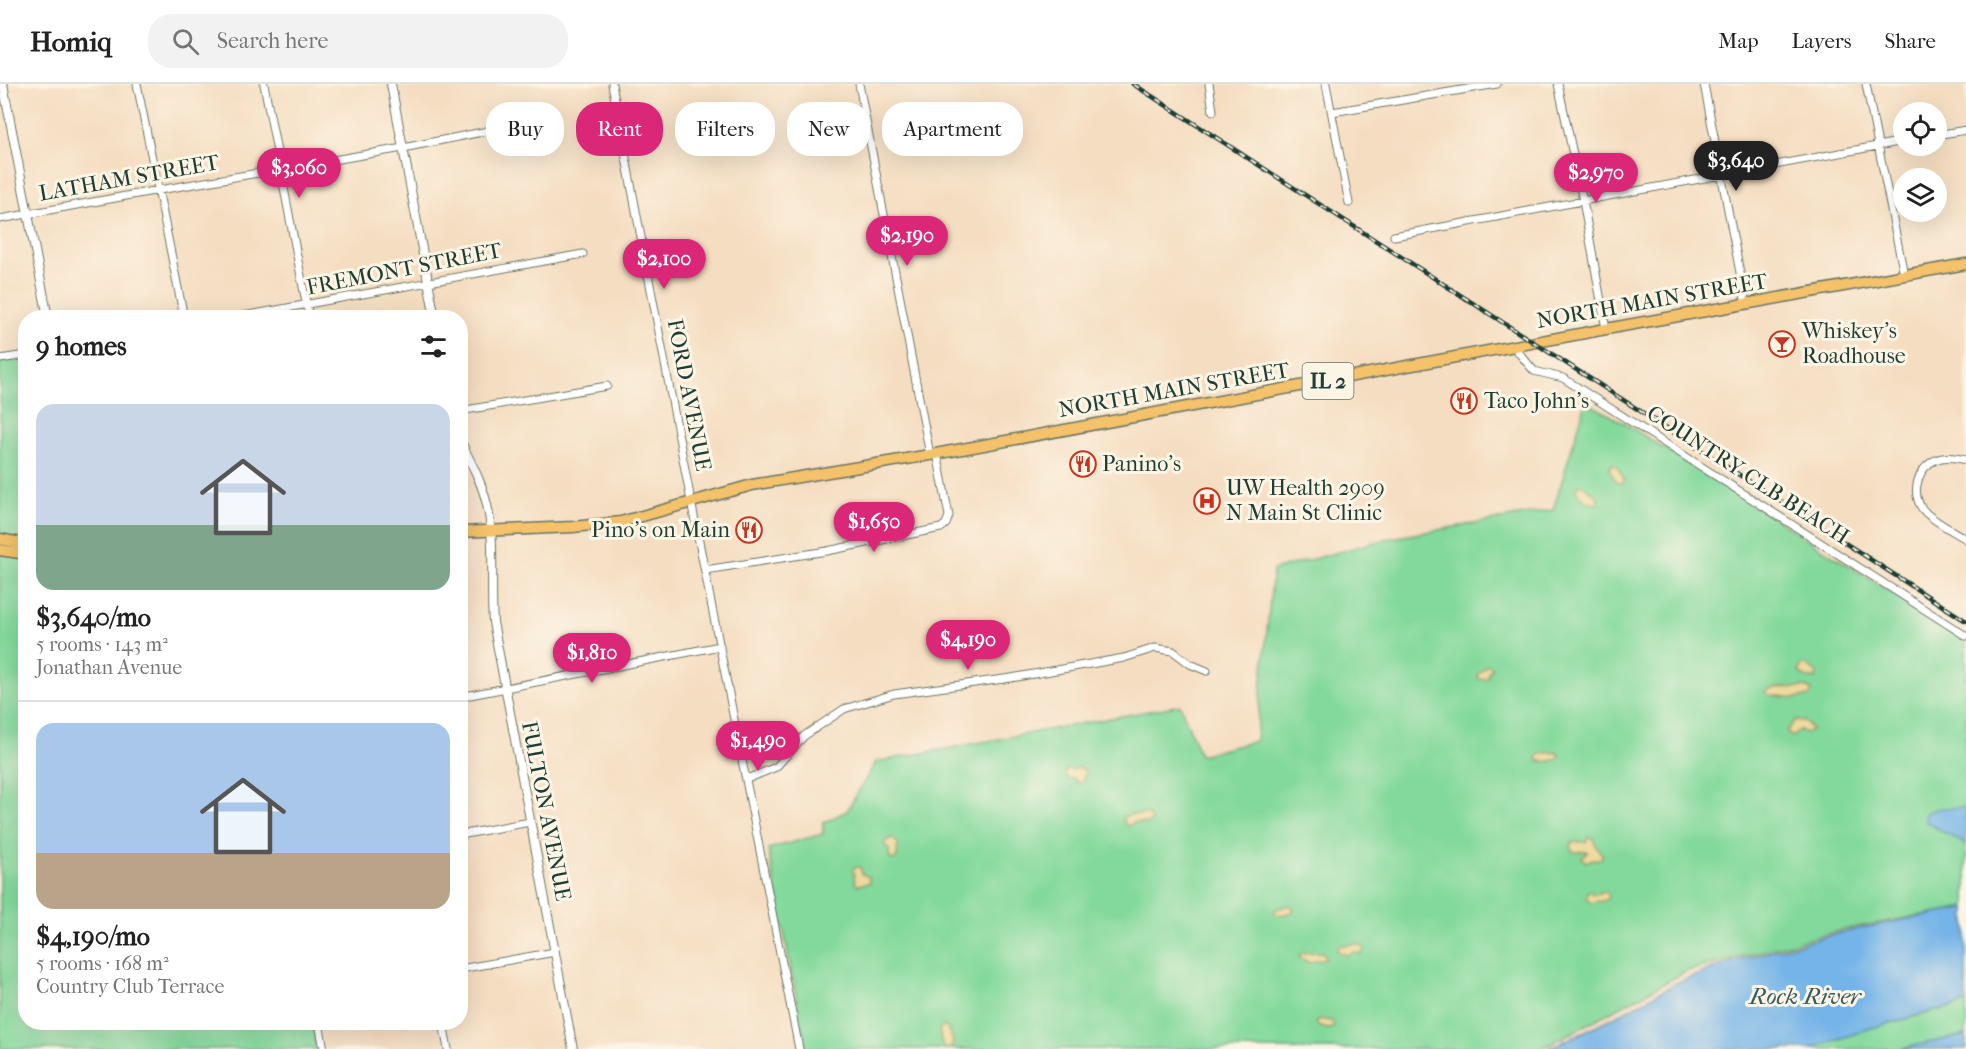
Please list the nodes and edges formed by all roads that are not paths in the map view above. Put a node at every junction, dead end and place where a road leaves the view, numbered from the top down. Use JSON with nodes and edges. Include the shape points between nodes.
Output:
{"nodes":[{"id":1,"x":3,"y":84,"type":"edge"},
{"id":2,"x":136,"y":84,"type":"edge"},
{"id":3,"x":264,"y":84,"type":"edge"},
{"id":4,"x":391,"y":84,"type":"edge"},
{"id":5,"x":612,"y":84,"type":"edge"},
{"id":6,"x":859,"y":84,"type":"edge"},
{"id":7,"x":1209,"y":84,"type":"edge"},
{"id":8,"x":1326,"y":84,"type":"edge"},
{"id":9,"x":1497,"y":84,"type":"edge"},
{"id":10,"x":1558,"y":84,"type":"edge"},
{"id":11,"x":1704,"y":84,"type":"edge"},
{"id":12,"x":1866,"y":84,"type":"edge"},
{"id":13,"x":1214,"y":111,"type":"dead end"},
{"id":14,"x":1332,"y":112,"type":"junction"},
{"id":15,"x":1966,"y":130,"type":"edge"},
{"id":16,"x":486,"y":131,"type":"edge"},
{"id":17,"x":1947,"y":133,"type":"edge"},
{"id":18,"x":1893,"y":143,"type":"edge"},
{"id":19,"x":1878,"y":146,"type":"junction"},
{"id":20,"x":403,"y":148,"type":"junction"},
{"id":21,"x":281,"y":170,"type":"junction"},
{"id":22,"x":1720,"y":174,"type":"junction"},
{"id":23,"x":159,"y":190,"type":"junction"},
{"id":24,"x":1583,"y":201,"type":"junction"},
{"id":25,"x":1349,"y":203,"type":"dead end"},
{"id":26,"x":28,"y":214,"type":"junction"},
{"id":27,"x":0,"y":219,"type":"edge"},
{"id":28,"x":1394,"y":236,"type":"dead end"},
{"id":29,"x":583,"y":254,"type":"dead end"},
{"id":30,"x":1966,"y":264,"type":"edge"},
{"id":31,"x":1904,"y":275,"type":"junction"},
{"id":32,"x":428,"y":282,"type":"junction"},
{"id":33,"x":1746,"y":304,"type":"junction"},
{"id":34,"x":306,"y":305,"type":"junction"},
{"id":35,"x":46,"y":310,"type":"edge"},
{"id":36,"x":182,"y":310,"type":"edge"},
{"id":37,"x":278,"y":310,"type":"edge"},
{"id":38,"x":307,"y":310,"type":"edge"},
{"id":39,"x":433,"y":310,"type":"edge"},
{"id":40,"x":1606,"y":328,"type":"junction"},
{"id":41,"x":1514,"y":347,"type":"junction"},
{"id":42,"x":18,"y":356,"type":"edge"},
{"id":43,"x":0,"y":359,"type":"edge"},
{"id":44,"x":607,"y":386,"type":"dead end"},
{"id":45,"x":468,"y":410,"type":"edge"},
{"id":46,"x":933,"y":454,"type":"junction"},
{"id":47,"x":468,"y":458,"type":"edge"},
{"id":48,"x":1966,"y":460,"type":"edge"},
{"id":49,"x":691,"y":501,"type":"junction"},
{"id":50,"x":490,"y":531,"type":"junction"},
{"id":51,"x":468,"y":532,"type":"edge"},
{"id":52,"x":0,"y":539,"type":"edge"},
{"id":53,"x":1966,"y":539,"type":"edge"},
{"id":54,"x":18,"y":542,"type":"edge"},
{"id":55,"x":0,"y":550,"type":"edge"},
{"id":56,"x":18,"y":553,"type":"edge"},
{"id":57,"x":705,"y":570,"type":"junction"},
{"id":58,"x":1966,"y":636,"type":"edge"},
{"id":59,"x":720,"y":646,"type":"junction"},
{"id":60,"x":1207,"y":671,"type":"dead end"},
{"id":61,"x":505,"y":689,"type":"junction"},
{"id":62,"x":468,"y":696,"type":"edge"},
{"id":63,"x":747,"y":779,"type":"junction"},
{"id":64,"x":530,"y":822,"type":"junction"},
{"id":65,"x":468,"y":834,"type":"edge"},
{"id":66,"x":555,"y":952,"type":"junction"},
{"id":67,"x":468,"y":968,"type":"edge"},
{"id":68,"x":320,"y":1030,"type":"edge"},
{"id":69,"x":444,"y":1030,"type":"edge"},
{"id":70,"x":324,"y":1049,"type":"edge"},
{"id":71,"x":448,"y":1049,"type":"edge"},
{"id":72,"x":573,"y":1049,"type":"edge"},
{"id":73,"x":799,"y":1049,"type":"edge"}],
"edges":[{"from":1,"to":26,"type":"street"},
{"from":2,"to":23,"type":"street"},
{"from":3,"to":21,"type":"street"},
{"from":4,"to":20,"type":"street"},
{"from":5,"to":49,"type":"street","name":"FORD AVENUE"},
{"from":6,"to":46,"type":"street"},
{"from":7,"to":13,"type":"street"},
{"from":8,"to":14,"type":"street"},
{"from":9,"to":14,"type":"street"},
{"from":10,"to":24,"type":"street"},
{"from":11,"to":22,"type":"street"},
{"from":12,"to":19,"type":"street"},
{"from":14,"to":25,"type":"street"},
{"from":15,"to":17,"type":"street"},
{"from":16,"to":20,"type":"street","name":"LATHAM STREET"},
{"from":18,"to":19,"type":"street"},
{"from":19,"to":22,"type":"street"},
{"from":19,"to":31,"type":"street"},
{"from":20,"to":21,"type":"street","name":"LATHAM STREET"},
{"from":20,"to":32,"type":"street"},
{"from":21,"to":23,"type":"street","name":"LATHAM STREET"},
{"from":21,"to":34,"type":"street"},
{"from":22,"to":24,"type":"street"},
{"from":22,"to":33,"type":"street"},
{"from":23,"to":26,"type":"street","name":"LATHAM STREET"},
{"from":23,"to":36,"type":"street"},
{"from":24,"to":28,"type":"street"},
{"from":24,"to":40,"type":"street"},
{"from":26,"to":27,"type":"street","name":"LATHAM STREET"},
{"from":26,"to":35,"type":"street"},
{"from":29,"to":32,"type":"street","name":"FREMONT STREET"},
{"from":30,"to":31,"type":"main road","name":"NORTH MAIN STREET","number":"IL 2"},
{"from":31,"to":33,"type":"main road","name":"NORTH MAIN STREET","number":"IL 2"},
{"from":32,"to":34,"type":"street","name":"FREMONT STREET"},
{"from":32,"to":39,"type":"street"},
{"from":33,"to":40,"type":"main road","name":"NORTH MAIN STREET","number":"IL 2"},
{"from":34,"to":37,"type":"street","name":"FREMONT STREET"},
{"from":34,"to":38,"type":"street"},
{"from":40,"to":41,"type":"main road","name":"NORTH MAIN STREET","number":"IL 2"},
{"from":41,"to":46,"type":"main road","name":"NORTH MAIN STREET","number":"IL 2"},
{"from":41,"to":58,"type":"street","name":"COUNTRY CLB BEACH","via":[[1534,371],[1563,378]]},
{"from":42,"to":43,"type":"street"},
{"from":44,"to":45,"type":"street"},
{"from":46,"to":49,"type":"main road","name":"NORTH MAIN STREET","number":"IL 2","via":[[752,485]]},
{"from":46,"to":57,"type":"street","via":[[949,516],[941,528]]},
{"from":47,"to":50,"type":"street","name":"FULTON AVENUE","via":[[485,497]]},
{"from":48,"to":53,"type":"street","via":[[1939,459],[1931,463],[1919,477],[1916,497],[1925,513]]},
{"from":49,"to":50,"type":"main road","name":"NORTH MAIN STREET","number":"IL 2","via":[[621,522]]},
{"from":49,"to":57,"type":"street","name":"FORD AVENUE"},
{"from":50,"to":51,"type":"main road","name":"NORTH MAIN STREET","number":"IL 2"},
{"from":50,"to":61,"type":"street","name":"FULTON AVENUE","via":[[493,622]]},
{"from":52,"to":54,"type":"main road"},
{"from":55,"to":56,"type":"main road"},
{"from":57,"to":59,"type":"street","name":"FORD AVENUE"},
{"from":59,"to":61,"type":"street"},
{"from":59,"to":63,"type":"street","name":"FORD AVENUE"},
{"from":60,"to":63,"type":"street","via":[[1173,651],[1155,648],[1124,658],[1011,678],[894,694],[844,709],[804,736],[776,767]]},
{"from":61,"to":62,"type":"street"},
{"from":61,"to":64,"type":"street","name":"FULTON AVENUE"},
{"from":63,"to":73,"type":"street","name":"FORD AVENUE"},
{"from":64,"to":65,"type":"street"},
{"from":64,"to":66,"type":"street","name":"FULTON AVENUE"},
{"from":66,"to":67,"type":"street"},
{"from":66,"to":72,"type":"street","name":"FULTON AVENUE"},
{"from":68,"to":70,"type":"street"},
{"from":69,"to":71,"type":"street"}]}
